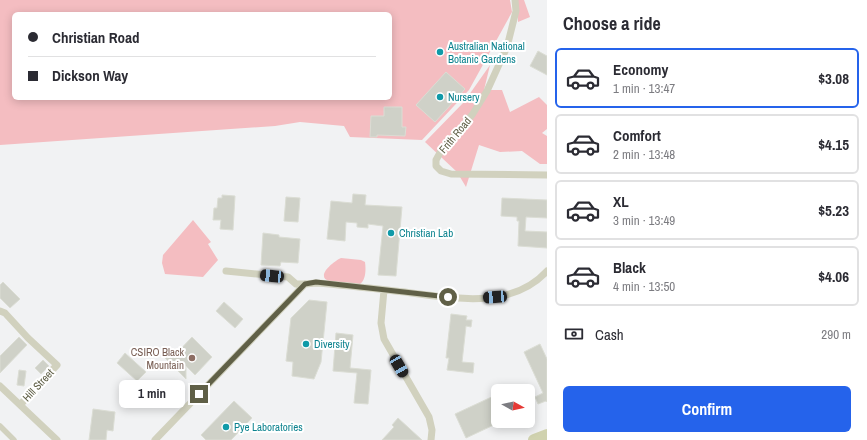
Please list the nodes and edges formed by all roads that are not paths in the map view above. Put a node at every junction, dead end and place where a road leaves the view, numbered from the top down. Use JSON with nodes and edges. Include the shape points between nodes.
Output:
{"nodes":[{"id":1,"x":515,"y":0,"type":"edge"},
{"id":2,"x":547,"y":175,"type":"edge"},
{"id":3,"x":226,"y":271,"type":"dead end"},
{"id":4,"x":547,"y":271,"type":"edge"},
{"id":5,"x":305,"y":284,"type":"junction"},
{"id":6,"x":384,"y":290,"type":"junction"},
{"id":7,"x":0,"y":311,"type":"edge"},
{"id":8,"x":0,"y":386,"type":"edge"},
{"id":9,"x":20,"y":405,"type":"junction"},
{"id":10,"x":0,"y":426,"type":"edge"},
{"id":11,"x":547,"y":435,"type":"edge"},
{"id":12,"x":14,"y":440,"type":"edge"},
{"id":13,"x":57,"y":440,"type":"edge"},
{"id":14,"x":155,"y":440,"type":"edge"},
{"id":15,"x":431,"y":440,"type":"edge"},
{"id":16,"x":534,"y":440,"type":"edge"}],
"edges":[{"from":1,"to":2,"type":"street","name":"Frith Road","via":[[516,11],[507,48],[487,91],[472,115],[441,151],[436,166],[441,171],[451,174]]},
{"from":3,"to":5,"type":"street","via":[[288,278],[296,284]]},
{"from":4,"to":6,"type":"street","via":[[533,284],[521,290],[495,297],[463,299]]},
{"from":5,"to":6,"type":"street","via":[[316,282]]},
{"from":5,"to":14,"type":"street"},
{"from":6,"to":15,"type":"street","via":[[381,324],[384,339],[429,417]]},
{"from":7,"to":9,"type":"street","name":"Hill Street","via":[[57,365]]},
{"from":8,"to":9,"type":"street"},
{"from":9,"to":13,"type":"street"},
{"from":10,"to":12,"type":"street"},
{"from":11,"to":16,"type":"main road"}]}
